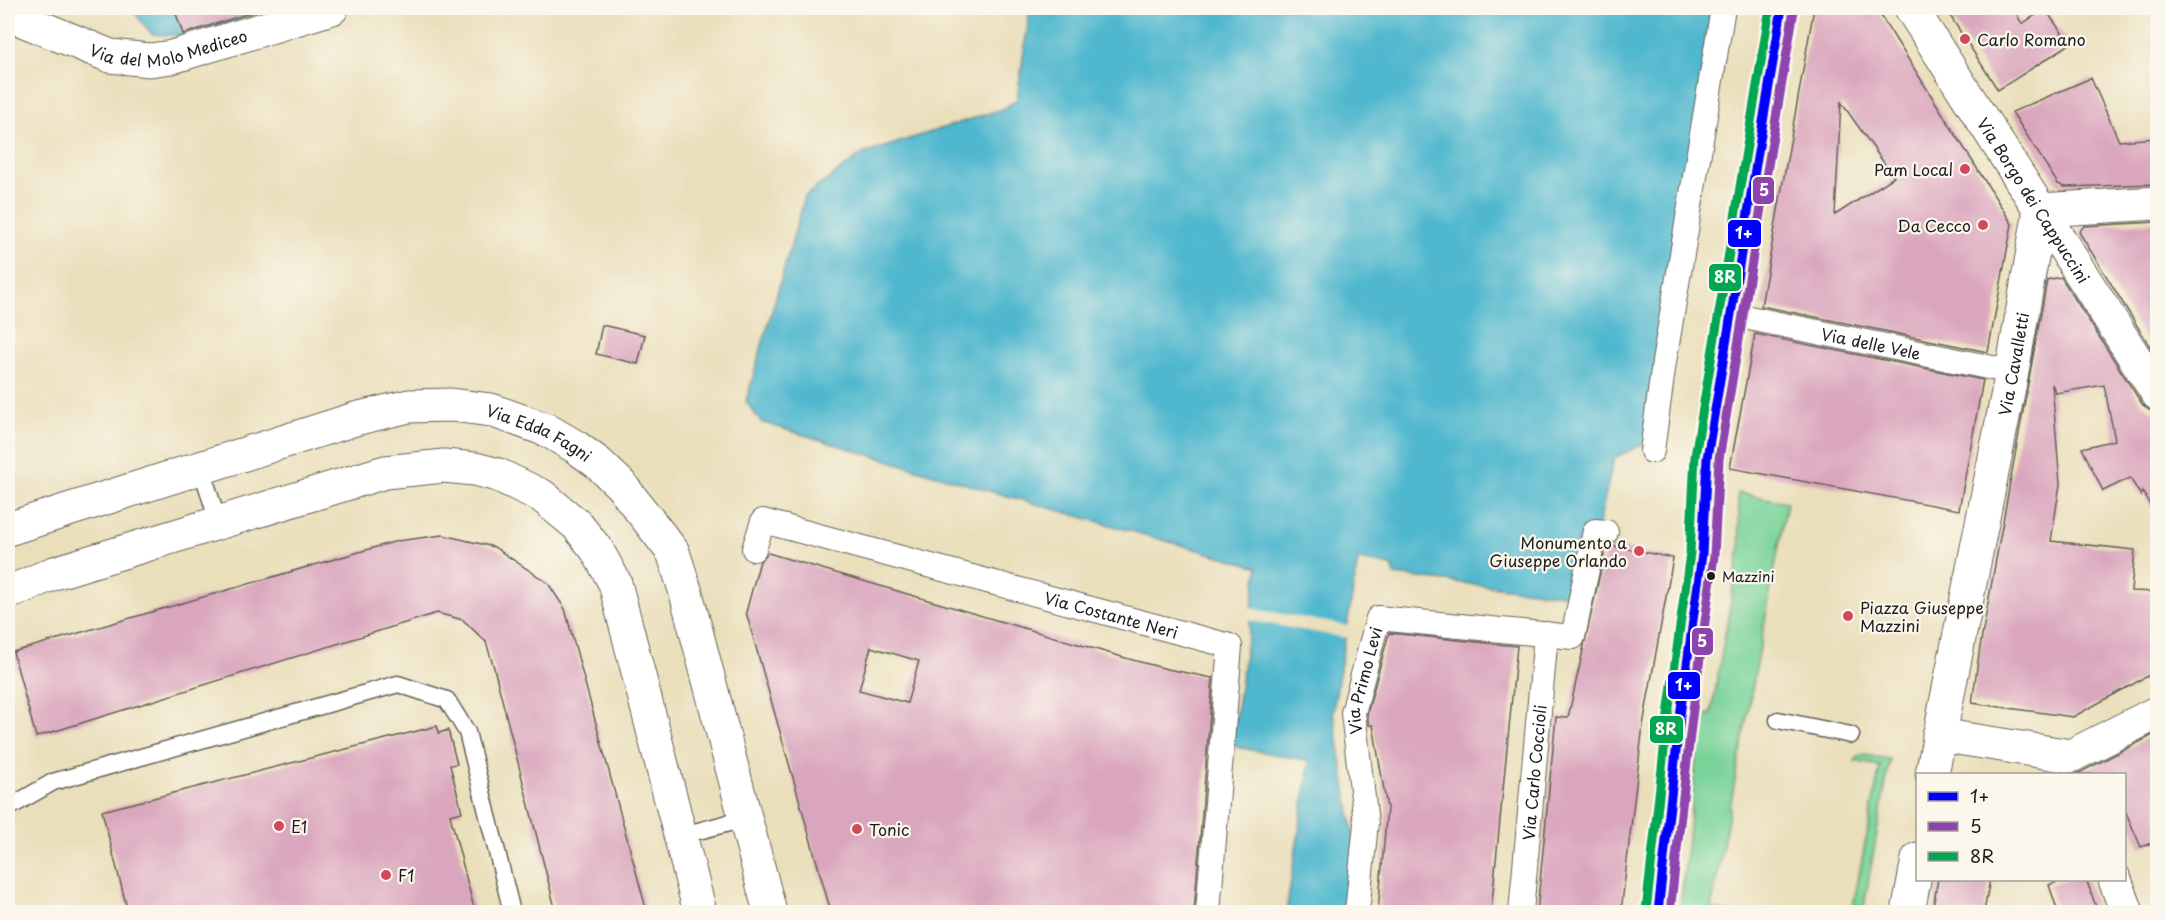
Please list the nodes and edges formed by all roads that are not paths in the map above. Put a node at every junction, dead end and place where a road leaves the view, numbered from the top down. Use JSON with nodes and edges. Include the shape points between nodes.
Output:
{"nodes":[{"id":1,"x":332,"y":8,"type":"edge"},
{"id":2,"x":1723,"y":8,"type":"edge"},
{"id":3,"x":1782,"y":8,"type":"edge"},
{"id":4,"x":1911,"y":8,"type":"edge"},
{"id":5,"x":10,"y":22,"type":"edge"},
{"id":6,"x":2157,"y":203,"type":"edge"},
{"id":7,"x":2040,"y":210,"type":"junction"},
{"id":8,"x":1730,"y":314,"type":"junction"},
{"id":9,"x":2012,"y":372,"type":"junction"},
{"id":10,"x":2157,"y":393,"type":"edge"},
{"id":11,"x":1652,"y":451,"type":"dead end"},
{"id":12,"x":201,"y":467,"type":"junction"},
{"id":13,"x":218,"y":522,"type":"junction"},
{"id":14,"x":8,"y":529,"type":"edge"},
{"id":15,"x":1606,"y":532,"type":"dead end"},
{"id":16,"x":754,"y":549,"type":"dead end"},
{"id":17,"x":8,"y":592,"type":"edge"},
{"id":18,"x":1546,"y":634,"type":"junction"},
{"id":19,"x":2157,"y":712,"type":"edge"},
{"id":20,"x":1778,"y":720,"type":"dead end"},
{"id":21,"x":1851,"y":735,"type":"dead end"},
{"id":22,"x":1939,"y":735,"type":"junction"},
{"id":23,"x":2075,"y":765,"type":"edge"},
{"id":24,"x":1932,"y":773,"type":"edge"},
{"id":25,"x":8,"y":808,"type":"edge"},
{"id":26,"x":744,"y":819,"type":"junction"},
{"id":27,"x":679,"y":836,"type":"junction"},
{"id":28,"x":1916,"y":865,"type":"edge"},
{"id":29,"x":2116,"y":881,"type":"edge"},
{"id":30,"x":512,"y":912,"type":"edge"},
{"id":31,"x":700,"y":912,"type":"edge"},
{"id":32,"x":770,"y":912,"type":"edge"},
{"id":33,"x":1208,"y":912,"type":"edge"},
{"id":34,"x":1357,"y":912,"type":"edge"},
{"id":35,"x":1521,"y":912,"type":"edge"},
{"id":36,"x":1658,"y":912,"type":"edge"},
{"id":37,"x":1908,"y":912,"type":"edge"},
{"id":38,"x":2127,"y":912,"type":"edge"}],
"edges":[{"from":1,"to":5,"type":"street","name":"Via del Molo Mediceo","via":[[172,57],[150,60],[110,56]]},
{"from":2,"to":11,"type":"street"},
{"from":3,"to":8,"type":"street"},
{"from":4,"to":7,"type":"street","name":"Via Borgo dei Cappuccini"},
{"from":6,"to":7,"type":"street"},
{"from":7,"to":9,"type":"street","name":"Via Cavalletti"},
{"from":7,"to":10,"type":"street","name":"Via Borgo dei Cappuccini"},
{"from":8,"to":9,"type":"street","name":"Via delle Vele"},
{"from":8,"to":36,"type":"street","via":[[1707,458],[1702,554]]},
{"from":9,"to":22,"type":"street","name":"Via Cavalletti"},
{"from":12,"to":13,"type":"lane"},
{"from":12,"to":14,"type":"street","name":"Via Edda Fagni"},
{"from":12,"to":26,"type":"street","name":"Via Edda Fagni","via":[[355,418],[409,406],[451,405],[491,410],[547,430],[576,447],[621,485],[673,552]]},
{"from":13,"to":17,"type":"street","via":[[54,573]]},
{"from":13,"to":27,"type":"street","via":[[385,472],[418,467],[444,466],[498,474],[542,496],[577,525],[597,550],[615,583]]},
{"from":15,"to":18,"type":"street","via":[[1595,531],[1573,637]]},
{"from":16,"to":33,"type":"street","name":"Via Costante Neri","via":[[763,520],[1230,646]]},
{"from":18,"to":34,"type":"street","name":"Via Primo Levi","via":[[1378,618],[1353,713],[1366,823]]},
{"from":18,"to":35,"type":"street","name":"Via Carlo Coccioli"},
{"from":19,"to":23,"type":"street"},
{"from":20,"to":21,"type":"lane"},
{"from":22,"to":23,"type":"street"},
{"from":22,"to":24,"type":"street"},
{"from":25,"to":30,"type":"lane","via":[[53,782],[398,684],[447,700],[467,732]]},
{"from":26,"to":27,"type":"lane"},
{"from":26,"to":32,"type":"street","name":"Via Edda Fagni"},
{"from":27,"to":31,"type":"street"},
{"from":28,"to":37,"type":"street"},
{"from":29,"to":38,"type":"street"}]}
